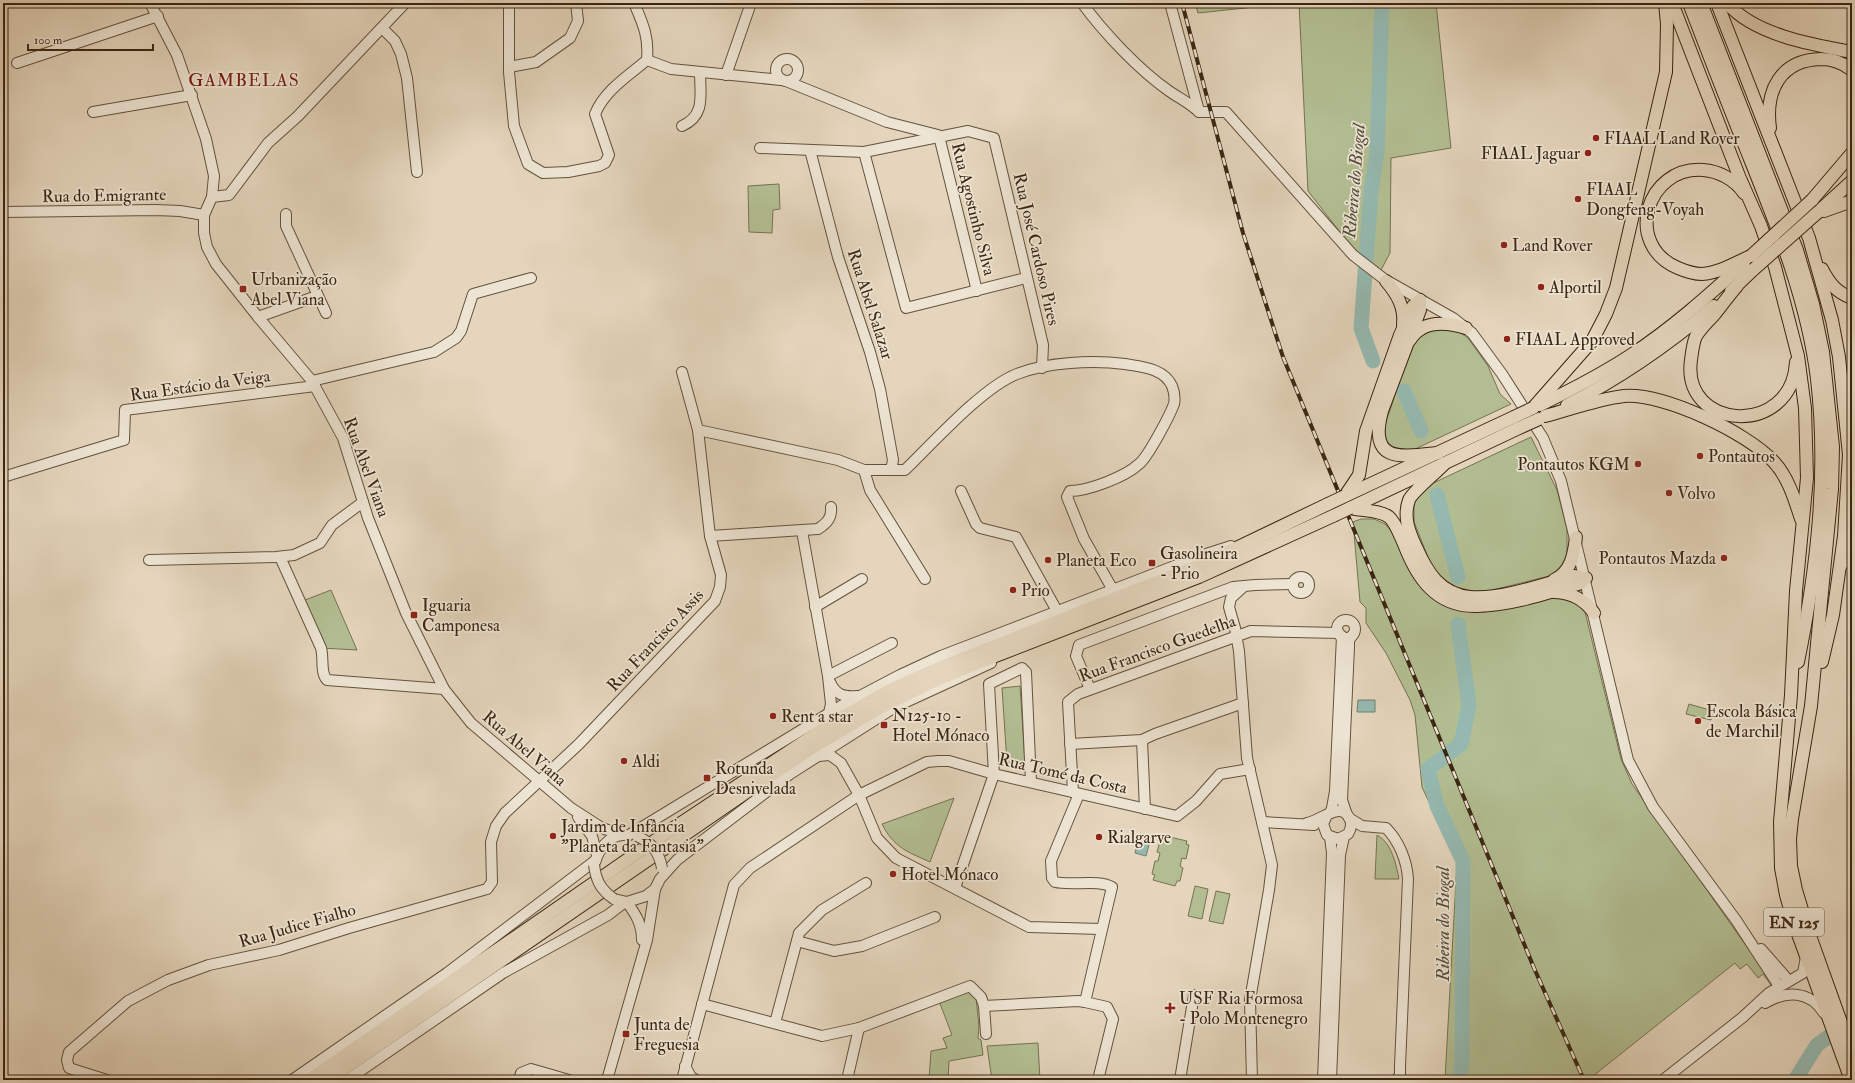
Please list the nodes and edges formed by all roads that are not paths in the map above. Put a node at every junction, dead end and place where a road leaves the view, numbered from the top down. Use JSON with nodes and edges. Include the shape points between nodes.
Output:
{"nodes":[{"id":1,"x":150,"y":3,"type":"edge"},
{"id":2,"x":405,"y":3,"type":"edge"},
{"id":3,"x":509,"y":3,"type":"edge"},
{"id":4,"x":576,"y":3,"type":"edge"},
{"id":5,"x":634,"y":3,"type":"edge"},
{"id":6,"x":751,"y":3,"type":"edge"},
{"id":7,"x":1082,"y":3,"type":"edge"},
{"id":8,"x":1170,"y":3,"type":"edge"},
{"id":9,"x":1665,"y":3,"type":"edge"},
{"id":10,"x":1672,"y":3,"type":"edge"},
{"id":11,"x":1689,"y":3,"type":"edge"},
{"id":12,"x":1701,"y":3,"type":"edge"},
{"id":13,"x":1717,"y":3,"type":"edge"},
{"id":14,"x":1728,"y":3,"type":"edge"},
{"id":15,"x":158,"y":16,"type":"junction"},
{"id":16,"x":382,"y":28,"type":"junction"},
{"id":17,"x":1852,"y":52,"type":"edge"},
{"id":18,"x":647,"y":60,"type":"junction"},
{"id":19,"x":17,"y":62,"type":"dead end"},
{"id":20,"x":509,"y":67,"type":"junction"},
{"id":21,"x":1852,"y":70,"type":"edge"},
{"id":22,"x":700,"y":72,"type":"junction"},
{"id":23,"x":726,"y":75,"type":"junction"},
{"id":24,"x":192,"y":95,"type":"junction"},
{"id":25,"x":93,"y":112,"type":"dead end"},
{"id":26,"x":1199,"y":112,"type":"junction"},
{"id":27,"x":682,"y":126,"type":"dead end"},
{"id":28,"x":939,"y":136,"type":"junction"},
{"id":29,"x":760,"y":148,"type":"dead end"},
{"id":30,"x":810,"y":150,"type":"junction"},
{"id":31,"x":864,"y":152,"type":"junction"},
{"id":32,"x":1776,"y":152,"type":"junction"},
{"id":33,"x":1852,"y":153,"type":"edge"},
{"id":34,"x":1852,"y":164,"type":"edge"},
{"id":35,"x":417,"y":172,"type":"dead end"},
{"id":36,"x":1852,"y":182,"type":"edge"},
{"id":37,"x":212,"y":198,"type":"junction"},
{"id":38,"x":1812,"y":200,"type":"junction"},
{"id":39,"x":1852,"y":201,"type":"edge"},
{"id":40,"x":3,"y":212,"type":"edge"},
{"id":41,"x":1817,"y":213,"type":"junction"},
{"id":42,"x":286,"y":214,"type":"dead end"},
{"id":43,"x":204,"y":215,"type":"junction"},
{"id":44,"x":1761,"y":226,"type":"junction"},
{"id":45,"x":1809,"y":238,"type":"junction"},
{"id":46,"x":1751,"y":256,"type":"junction"},
{"id":47,"x":531,"y":278,"type":"dead end"},
{"id":48,"x":1026,"y":278,"type":"junction"},
{"id":49,"x":1386,"y":281,"type":"junction"},
{"id":50,"x":1737,"y":286,"type":"junction"},
{"id":51,"x":977,"y":291,"type":"junction"},
{"id":52,"x":317,"y":296,"type":"junction"},
{"id":53,"x":1852,"y":298,"type":"edge"},
{"id":54,"x":1420,"y":300,"type":"junction"},
{"id":55,"x":326,"y":313,"type":"dead end"},
{"id":56,"x":258,"y":317,"type":"junction"},
{"id":57,"x":1466,"y":328,"type":"junction"},
{"id":58,"x":1403,"y":340,"type":"junction"},
{"id":59,"x":1795,"y":342,"type":"junction"},
{"id":60,"x":1042,"y":368,"type":"junction"},
{"id":61,"x":682,"y":372,"type":"dead end"},
{"id":62,"x":313,"y":383,"type":"junction"},
{"id":63,"x":1539,"y":414,"type":"junction"},
{"id":64,"x":698,"y":430,"type":"junction"},
{"id":65,"x":1851,"y":450,"type":"edge"},
{"id":66,"x":1442,"y":458,"type":"junction"},
{"id":67,"x":864,"y":470,"type":"junction"},
{"id":68,"x":891,"y":470,"type":"junction"},
{"id":69,"x":3,"y":477,"type":"edge"},
{"id":70,"x":961,"y":491,"type":"dead end"},
{"id":71,"x":1345,"y":496,"type":"junction"},
{"id":72,"x":363,"y":502,"type":"junction"},
{"id":73,"x":831,"y":507,"type":"dead end"},
{"id":74,"x":1350,"y":508,"type":"junction"},
{"id":75,"x":1802,"y":523,"type":"junction"},
{"id":76,"x":802,"y":531,"type":"junction"},
{"id":77,"x":710,"y":536,"type":"junction"},
{"id":78,"x":1259,"y":537,"type":"junction"},
{"id":79,"x":1576,"y":537,"type":"junction"},
{"id":80,"x":1848,"y":540,"type":"edge"},
{"id":81,"x":1852,"y":549,"type":"edge"},
{"id":82,"x":280,"y":557,"type":"junction"},
{"id":83,"x":149,"y":560,"type":"dead end"},
{"id":84,"x":1840,"y":571,"type":"junction"},
{"id":85,"x":1586,"y":578,"type":"junction"},
{"id":86,"x":862,"y":579,"type":"dead end"},
{"id":87,"x":925,"y":579,"type":"dead end"},
{"id":88,"x":1293,"y":584,"type":"dead end"},
{"id":89,"x":1243,"y":587,"type":"junction"},
{"id":90,"x":1550,"y":587,"type":"junction"},
{"id":91,"x":1113,"y":590,"type":"junction"},
{"id":92,"x":1210,"y":596,"type":"junction"},
{"id":93,"x":815,"y":607,"type":"junction"},
{"id":94,"x":1228,"y":607,"type":"junction"},
{"id":95,"x":1057,"y":611,"type":"junction"},
{"id":96,"x":1594,"y":613,"type":"junction"},
{"id":97,"x":1340,"y":631,"type":"junction"},
{"id":98,"x":1354,"y":633,"type":"junction"},
{"id":99,"x":1236,"y":636,"type":"junction"},
{"id":100,"x":1041,"y":639,"type":"junction"},
{"id":101,"x":892,"y":643,"type":"dead end"},
{"id":102,"x":828,"y":676,"type":"junction"},
{"id":103,"x":444,"y":689,"type":"junction"},
{"id":104,"x":1090,"y":689,"type":"junction"},
{"id":105,"x":1791,"y":695,"type":"junction"},
{"id":106,"x":859,"y":696,"type":"junction"},
{"id":107,"x":1243,"y":703,"type":"junction"},
{"id":108,"x":1811,"y":706,"type":"junction"},
{"id":109,"x":829,"y":713,"type":"junction"},
{"id":110,"x":844,"y":739,"type":"junction"},
{"id":111,"x":1142,"y":740,"type":"junction"},
{"id":112,"x":1070,"y":744,"type":"junction"},
{"id":113,"x":817,"y":756,"type":"junction"},
{"id":114,"x":845,"y":769,"type":"junction"},
{"id":115,"x":1250,"y":769,"type":"junction"},
{"id":116,"x":994,"y":774,"type":"junction"},
{"id":117,"x":1031,"y":782,"type":"junction"},
{"id":118,"x":539,"y":783,"type":"junction"},
{"id":119,"x":1076,"y":793,"type":"junction"},
{"id":120,"x":860,"y":795,"type":"junction"},
{"id":121,"x":571,"y":808,"type":"junction"},
{"id":122,"x":1145,"y":809,"type":"junction"},
{"id":123,"x":1328,"y":814,"type":"junction"},
{"id":124,"x":1348,"y":817,"type":"junction"},
{"id":125,"x":1262,"y":822,"type":"junction"},
{"id":126,"x":1307,"y":823,"type":"junction"},
{"id":127,"x":1369,"y":827,"type":"junction"},
{"id":128,"x":1327,"y":833,"type":"junction"},
{"id":129,"x":630,"y":835,"type":"junction"},
{"id":130,"x":1346,"y":836,"type":"junction"},
{"id":131,"x":596,"y":860,"type":"junction"},
{"id":132,"x":660,"y":879,"type":"junction"},
{"id":133,"x":866,"y":883,"type":"dead end"},
{"id":134,"x":955,"y":888,"type":"junction"},
{"id":135,"x":655,"y":889,"type":"junction"},
{"id":136,"x":626,"y":902,"type":"junction"},
{"id":137,"x":935,"y":917,"type":"dead end"},
{"id":138,"x":1736,"y":920,"type":"junction"},
{"id":139,"x":1101,"y":929,"type":"junction"},
{"id":140,"x":797,"y":941,"type":"junction"},
{"id":141,"x":642,"y":957,"type":"junction"},
{"id":142,"x":1806,"y":957,"type":"junction"},
{"id":143,"x":1789,"y":981,"type":"junction"},
{"id":144,"x":1779,"y":986,"type":"junction"},
{"id":145,"x":1194,"y":995,"type":"dead end"},
{"id":146,"x":1085,"y":1002,"type":"junction"},
{"id":147,"x":702,"y":1004,"type":"junction"},
{"id":148,"x":984,"y":1006,"type":"junction"},
{"id":149,"x":1743,"y":1017,"type":"junction"},
{"id":150,"x":1833,"y":1017,"type":"junction"},
{"id":151,"x":775,"y":1023,"type":"junction"},
{"id":152,"x":859,"y":1028,"type":"junction"},
{"id":153,"x":986,"y":1034,"type":"dead end"},
{"id":154,"x":1846,"y":1047,"type":"edge"},
{"id":155,"x":685,"y":1066,"type":"junction"},
{"id":156,"x":107,"y":1080,"type":"edge"},
{"id":157,"x":292,"y":1080,"type":"edge"},
{"id":158,"x":309,"y":1080,"type":"edge"},
{"id":159,"x":328,"y":1080,"type":"edge"},
{"id":160,"x":347,"y":1080,"type":"edge"},
{"id":161,"x":519,"y":1080,"type":"edge"},
{"id":162,"x":570,"y":1080,"type":"edge"},
{"id":163,"x":606,"y":1080,"type":"edge"},
{"id":164,"x":682,"y":1080,"type":"edge"},
{"id":165,"x":696,"y":1080,"type":"edge"},
{"id":166,"x":847,"y":1080,"type":"edge"},
{"id":167,"x":1098,"y":1080,"type":"edge"},
{"id":168,"x":1180,"y":1080,"type":"edge"},
{"id":169,"x":1252,"y":1080,"type":"edge"},
{"id":170,"x":1323,"y":1080,"type":"edge"},
{"id":171,"x":1331,"y":1080,"type":"edge"},
{"id":172,"x":1396,"y":1080,"type":"edge"},
{"id":173,"x":1663,"y":1080,"type":"edge"},
{"id":174,"x":1850,"y":1080,"type":"edge"}],
"edges":[{"from":1,"to":15,"type":"street","name":"Rua Abel Viana"},
{"from":2,"to":16,"type":"street"},
{"from":3,"to":20,"type":"street"},
{"from":4,"to":20,"type":"street","via":[[578,21],[570,38],[536,62]]},
{"from":5,"to":18,"type":"street","via":[[645,27],[648,43]]},
{"from":6,"to":23,"type":"street"},
{"from":7,"to":26,"type":"street","via":[[1126,54]]},
{"from":8,"to":26,"type":"street"},
{"from":9,"to":63,"type":"main road","via":[[1666,72],[1616,288],[1592,340]]},
{"from":10,"to":44,"type":"main road"},
{"from":11,"to":105,"type":"main road","via":[[1773,215],[1810,342],[1816,378],[1822,448],[1821,492],[1808,610]]},
{"from":12,"to":108,"type":"main road","via":[[1797,250],[1824,352],[1833,447],[1832,489]]},
{"from":13,"to":32,"type":"main road"},
{"from":14,"to":17,"type":"main road","via":[[1751,21],[1773,32],[1798,41]]},
{"from":15,"to":19,"type":"street"},
{"from":15,"to":24,"type":"street","name":"Rua Abel Viana","via":[[177,55]]},
{"from":16,"to":35,"type":"street","via":[[395,41],[407,78]]},
{"from":16,"to":37,"type":"street","via":[[298,116],[268,143],[229,195]]},
{"from":18,"to":20,"type":"street","via":[[608,92],[595,114],[608,156],[605,163],[568,172],[543,173],[528,164],[514,126]]},
{"from":18,"to":22,"type":"street","via":[[671,69]]},
{"from":21,"to":32,"type":"main road","via":[[1839,62],[1825,59],[1811,59],[1788,69],[1772,92],[1769,104]]},
{"from":22,"to":23,"type":"street"},
{"from":22,"to":27,"type":"street","via":[[700,110],[694,120]]},
{"from":23,"to":28,"type":"street","via":[[783,81],[887,122]]},
{"from":24,"to":25,"type":"street"},
{"from":24,"to":37,"type":"street","name":"Rua Abel Viana","via":[[206,138],[214,176]]},
{"from":26,"to":49,"type":"street","via":[[1226,112],[1353,255]]},
{"from":28,"to":31,"type":"street"},
{"from":28,"to":48,"type":"street","name":"Rua José Cardoso Pires","via":[[968,131],[994,138]]},
{"from":28,"to":51,"type":"street","name":"Rua Agostinho Silva"},
{"from":29,"to":30,"type":"street"},
{"from":30,"to":31,"type":"street"},
{"from":30,"to":68,"type":"street","name":"Rua Abel Salazar","via":[[838,257],[880,389],[893,460]]},
{"from":31,"to":51,"type":"street","via":[[906,308]]},
{"from":32,"to":45,"type":"main road"},
{"from":33,"to":38,"type":"main road"},
{"from":34,"to":38,"type":"main road"},
{"from":36,"to":41,"type":"main road"},
{"from":37,"to":43,"type":"street","name":"Rua Abel Viana"},
{"from":38,"to":46,"type":"main road","bridge":true},
{"from":39,"to":41,"type":"main road"},
{"from":40,"to":43,"type":"street","name":"Rua do Emigrante","via":[[156,210]]},
{"from":41,"to":50,"type":"main road","bridge":true},
{"from":42,"to":52,"type":"street","via":[[286,226]]},
{"from":43,"to":56,"type":"street","name":"Rua Abel Viana","via":[[206,247],[216,264]]},
{"from":44,"to":46,"type":"main road","via":[[1743,192],[1734,182],[1722,174],[1707,170],[1693,169],[1667,180],[1650,204],[1646,218],[1651,245],[1659,257],[1670,265],[1701,274],[1716,271]]},
{"from":44,"to":59,"type":"main road"},
{"from":45,"to":53,"type":"main road","via":[[1830,282],[1843,295]]},
{"from":45,"to":65,"type":"main road","via":[[1832,320]]},
{"from":46,"to":63,"type":"main road","via":[[1686,314],[1631,356],[1572,389]]},
{"from":47,"to":62,"type":"street","via":[[473,294],[461,331],[456,338],[434,352]]},
{"from":48,"to":51,"type":"street"},
{"from":48,"to":60,"type":"street","name":"Rua José Cardoso Pires","via":[[1043,345]]},
{"from":49,"to":54,"type":"street"},
{"from":49,"to":58,"type":"main road","via":[[1401,303]]},
{"from":50,"to":59,"type":"main road","via":[[1696,337],[1692,350],[1690,367],[1693,382],[1699,395],[1708,405],[1719,412],[1734,416],[1752,416],[1766,411],[1788,390],[1796,364]]},
{"from":50,"to":63,"type":"main road","via":[[1652,355],[1592,392]]},
{"from":52,"to":55,"type":"street"},
{"from":52,"to":56,"type":"street"},
{"from":54,"to":57,"type":"street"},
{"from":54,"to":58,"type":"main road","via":[[1413,306]]},
{"from":56,"to":62,"type":"street","name":"Rua Abel Viana"},
{"from":57,"to":58,"type":"main road","via":[[1450,323],[1437,323],[1424,327]]},
{"from":57,"to":79,"type":"street","via":[[1502,374],[1543,438],[1561,481]]},
{"from":58,"to":66,"type":"main road","via":[[1378,423],[1378,436],[1387,452],[1396,456]]},
{"from":58,"to":71,"type":"main road","via":[[1366,431],[1359,474]]},
{"from":59,"to":75,"type":"main road","via":[[1802,383],[1807,442],[1807,478]]},
{"from":60,"to":68,"type":"street","via":[[1017,374],[998,385],[973,405],[905,470]]},
{"from":60,"to":91,"type":"street","via":[[1089,361],[1126,365],[1156,371],[1171,385],[1174,403],[1140,464],[1093,487],[1070,491],[1067,497],[1084,540]]},
{"from":61,"to":64,"type":"street","name":"Rua Francisco Assis"},
{"from":62,"to":69,"type":"street","name":"Rua Estácio da Veiga","via":[[125,410],[124,440]]},
{"from":62,"to":72,"type":"street","name":"Rua Abel Viana","via":[[343,438]]},
{"from":63,"to":66,"type":"main road","bridge":true},
{"from":63,"to":75,"type":"main road","via":[[1624,396],[1648,397],[1671,403],[1745,438],[1761,450],[1775,463],[1787,481]]},
{"from":64,"to":67,"type":"street","via":[[838,460]]},
{"from":64,"to":77,"type":"street","name":"Rua Francisco Assis"},
{"from":65,"to":80,"type":"main road"},
{"from":66,"to":71,"type":"main road"},
{"from":66,"to":74,"type":"main road"},
{"from":66,"to":90,"type":"main road","via":[[1412,494],[1407,509],[1411,536],[1425,567],[1435,580],[1450,592],[1470,598]]},
{"from":67,"to":68,"type":"street"},
{"from":67,"to":87,"type":"street","via":[[870,490]]},
{"from":70,"to":95,"type":"street","via":[[980,528],[1016,537]]},
{"from":71,"to":78,"type":"main road","bridge":true},
{"from":72,"to":82,"type":"street","via":[[332,525],[320,542],[294,555]]},
{"from":72,"to":103,"type":"street","name":"Rua Abel Viana","via":[[406,613]]},
{"from":73,"to":76,"type":"street","via":[[830,519],[826,525]]},
{"from":74,"to":90,"type":"main road","via":[[1380,513],[1390,518],[1419,577],[1434,592],[1454,603],[1489,605]]},
{"from":74,"to":100,"type":"main road","bridge":true,"via":[[1214,571]]},
{"from":75,"to":105,"type":"main road"},
{"from":76,"to":77,"type":"street"},
{"from":76,"to":93,"type":"street"},
{"from":77,"to":118,"type":"street","name":"Rua Francisco Assis","via":[[721,575],[715,601]]},
{"from":78,"to":91,"type":"street","via":[[1203,555]]},
{"from":78,"to":158,"type":"main road","via":[[1205,563],[941,667],[890,690],[829,724],[663,835]]},
{"from":79,"to":85,"type":"street"},
{"from":79,"to":90,"type":"main road","via":[[1572,562]]},
{"from":80,"to":84,"type":"main road"},
{"from":81,"to":84,"type":"street"},
{"from":82,"to":83,"type":"street"},
{"from":82,"to":103,"type":"street","via":[[321,648],[323,675],[327,680]]},
{"from":84,"to":108,"type":"main road","via":[[1829,632]]},
{"from":85,"to":90,"type":"main road","via":[[1581,583]]},
{"from":85,"to":96,"type":"street"},
{"from":86,"to":93,"type":"street"},
{"from":88,"to":89,"type":"street"},
{"from":89,"to":92,"type":"street","via":[[1233,587]]},
{"from":89,"to":94,"type":"street","via":[[1231,598]]},
{"from":90,"to":96,"type":"main road","via":[[1574,595]]},
{"from":91,"to":95,"type":"street"},
{"from":92,"to":94,"type":"street","via":[[1220,599]]},
{"from":92,"to":104,"type":"street","via":[[1079,645],[1076,656]]},
{"from":93,"to":102,"type":"street"},
{"from":94,"to":99,"type":"street"},
{"from":95,"to":106,"type":"street","via":[[941,656]]},
{"from":96,"to":138,"type":"street","via":[[1628,760],[1653,807]]},
{"from":97,"to":98,"type":"street","via":[[1350,637]]},
{"from":97,"to":98,"type":"street","via":[[1344,620],[1351,621],[1355,626]]},
{"from":97,"to":99,"type":"street","name":"Rua Francisco Guedelha","via":[[1251,631]]},
{"from":97,"to":123,"type":"street","via":[[1335,791],[1332,808]]},
{"from":98,"to":124,"type":"street","via":[[1349,640],[1342,800]]},
{"from":99,"to":104,"type":"street","name":"Rua Francisco Guedelha"},
{"from":99,"to":107,"type":"street"},
{"from":100,"to":110,"type":"street","via":[[895,707]]},
{"from":100,"to":159,"type":"main road","via":[[930,683],[883,706],[815,746]]},
{"from":101,"to":102,"type":"street"},
{"from":102,"to":106,"type":"street","via":[[833,689],[839,695]]},
{"from":102,"to":109,"type":"street","via":[[831,704]]},
{"from":103,"to":118,"type":"street","name":"Rua Abel Viana","via":[[471,723]]},
{"from":104,"to":112,"type":"street","name":"Rua Francisco Guedelha","via":[[1068,702]]},
{"from":105,"to":142,"type":"main road","number":"EN 125","via":[[1779,844],[1786,895]]},
{"from":106,"to":109,"type":"street"},
{"from":107,"to":111,"type":"street"},
{"from":107,"to":115,"type":"street"},
{"from":108,"to":150,"type":"main road","via":[[1792,819],[1791,866]]},
{"from":109,"to":129,"type":"street"},
{"from":110,"to":113,"type":"street"},
{"from":110,"to":114,"type":"street","via":[[839,757]]},
{"from":111,"to":112,"type":"street"},
{"from":111,"to":122,"type":"street"},
{"from":112,"to":119,"type":"street","name":"Rua Francisco Guedelha"},
{"from":113,"to":114,"type":"street","via":[[830,755]]},
{"from":113,"to":132,"type":"street","via":[[695,845]]},
{"from":114,"to":120,"type":"street"},
{"from":115,"to":122,"type":"street","name":"Rua Tomé da Costa","via":[[1220,774],[1196,801],[1177,816]]},
{"from":115,"to":125,"type":"street"},
{"from":116,"to":117,"type":"street","name":"Rua Tomé da Costa"},
{"from":116,"to":117,"type":"street","via":[[989,684],[1022,668],[1026,672]]},
{"from":116,"to":120,"type":"street","name":"Rua Tomé da Costa","via":[[949,761],[927,762]]},
{"from":116,"to":134,"type":"street"},
{"from":117,"to":119,"type":"street","name":"Rua Tomé da Costa"},
{"from":118,"to":121,"type":"street","name":"Rua Abel Viana"},
{"from":118,"to":156,"type":"street","name":"Rua Judice Fialho","via":[[505,813],[496,826],[491,842],[492,882],[487,889],[280,950],[209,965],[128,1000],[69,1052],[69,1068]]},
{"from":119,"to":122,"type":"street","name":"Rua Tomé da Costa"},
{"from":119,"to":139,"type":"street","via":[[1051,861],[1052,878],[1055,882],[1065,884],[1106,884],[1112,887]]},
{"from":120,"to":134,"type":"street","via":[[877,838],[896,858]]},
{"from":120,"to":147,"type":"street","name":"Rua Tomé da Costa","via":[[750,868],[734,885]]},
{"from":121,"to":129,"type":"street","name":"Rua Abel Viana","via":[[602,828]]},
{"from":121,"to":131,"type":"street","name":"Rua Abel Viana","via":[[592,836]]},
{"from":123,"to":124,"type":"street","via":[[1340,811]]},
{"from":123,"to":126,"type":"street","via":[[1315,822]]},
{"from":123,"to":128,"type":"street","via":[[1323,824]]},
{"from":124,"to":127,"type":"street","via":[[1362,826]]},
{"from":124,"to":130,"type":"street","via":[[1351,824]]},
{"from":125,"to":126,"type":"street"},
{"from":125,"to":169,"type":"street","via":[[1272,865],[1250,1000]]},
{"from":126,"to":128,"type":"street","via":[[1314,824]]},
{"from":127,"to":130,"type":"street"},
{"from":127,"to":172,"type":"street","via":[[1386,828],[1393,835],[1407,867],[1400,1075]]},
{"from":128,"to":130,"type":"street","via":[[1338,839]]},
{"from":128,"to":170,"type":"street","via":[[1332,853]]},
{"from":129,"to":131,"type":"street","via":[[609,841]]},
{"from":129,"to":132,"type":"street","bridge":true,"via":[[647,841],[655,848],[662,868]]},
{"from":130,"to":171,"type":"street","via":[[1340,855]]},
{"from":131,"to":136,"type":"street","bridge":true,"via":[[595,876],[599,886],[614,899]]},
{"from":131,"to":157,"type":"street","via":[[448,973]]},
{"from":132,"to":135,"type":"street"},
{"from":133,"to":140,"type":"street","via":[[822,910],[799,932]]},
{"from":134,"to":139,"type":"street","via":[[1029,927]]},
{"from":135,"to":136,"type":"street","via":[[646,896]]},
{"from":135,"to":141,"type":"street"},
{"from":136,"to":141,"type":"street","via":[[637,914],[641,926]]},
{"from":136,"to":160,"type":"street","via":[[504,973]]},
{"from":137,"to":140,"type":"street","via":[[862,946],[834,951]]},
{"from":138,"to":143,"type":"street"},
{"from":138,"to":144,"type":"street"},
{"from":139,"to":146,"type":"street"},
{"from":140,"to":151,"type":"street"},
{"from":141,"to":163,"type":"street"},
{"from":142,"to":143,"type":"street","via":[[1803,973]]},
{"from":142,"to":150,"type":"main road","number":"EN 125"},
{"from":143,"to":144,"type":"street"},
{"from":144,"to":149,"type":"street"},
{"from":145,"to":168,"type":"street"},
{"from":146,"to":148,"type":"street"},
{"from":146,"to":167,"type":"street","via":[[1106,1007],[1112,1019]]},
{"from":147,"to":151,"type":"street"},
{"from":147,"to":155,"type":"street","name":"Rua Tomé da Costa"},
{"from":148,"to":152,"type":"street","via":[[981,997],[970,986]]},
{"from":148,"to":153,"type":"street"},
{"from":149,"to":150,"type":"street","via":[[1774,998],[1796,994],[1812,999]]},
{"from":149,"to":173,"type":"street"},
{"from":150,"to":154,"type":"main road"},
{"from":151,"to":152,"type":"street","via":[[822,1036]]},
{"from":152,"to":166,"type":"street"},
{"from":154,"to":174,"type":"main road"},
{"from":155,"to":164,"type":"street","name":"Rua Tomé da Costa"},
{"from":155,"to":165,"type":"street","via":[[691,1077]]},
{"from":161,"to":162,"type":"street","via":[[521,1073],[531,1069]]}]}
